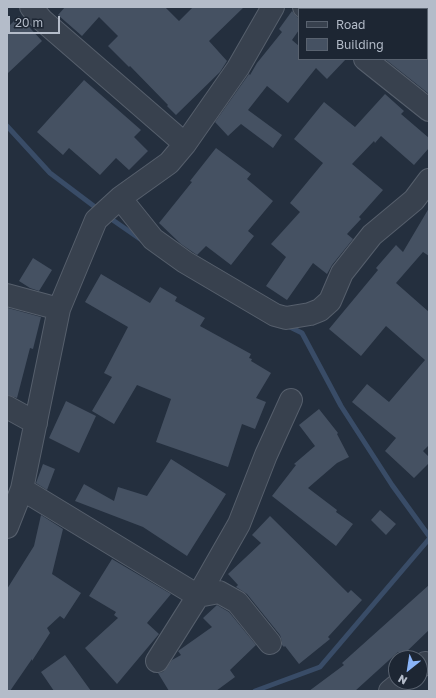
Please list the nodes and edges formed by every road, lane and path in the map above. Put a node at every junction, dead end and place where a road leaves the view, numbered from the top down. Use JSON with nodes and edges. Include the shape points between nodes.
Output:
{"nodes":[{"id":1,"x":30,"y":7,"type":"edge"},
{"id":2,"x":273,"y":7,"type":"edge"},
{"id":3,"x":366,"y":60,"type":"edge"},
{"id":4,"x":429,"y":110,"type":"edge"},
{"id":5,"x":185,"y":144,"type":"junction"},
{"id":6,"x":429,"y":180,"type":"edge"},
{"id":7,"x":120,"y":198,"type":"junction"},
{"id":8,"x":7,"y":295,"type":"edge"},
{"id":9,"x":59,"y":309,"type":"junction"},
{"id":10,"x":291,"y":400,"type":"dead end"},
{"id":11,"x":7,"y":407,"type":"edge"},
{"id":12,"x":36,"y":423,"type":"junction"},
{"id":13,"x":22,"y":489,"type":"junction"},
{"id":14,"x":7,"y":527,"type":"edge"},
{"id":15,"x":198,"y":596,"type":"junction"},
{"id":16,"x":270,"y":643,"type":"dead end"},
{"id":17,"x":157,"y":661,"type":"dead end"}],
"edges":[{"from":1,"to":5,"type":"street"},
{"from":2,"to":5,"type":"street","via":[[238,68]]},
{"from":3,"to":4,"type":"street"},
{"from":5,"to":7,"type":"street","via":[[169,164]]},
{"from":6,"to":7,"type":"street","via":[[414,200],[372,235],[342,273],[330,301],[320,310],[310,314],[286,318],[275,315],[185,262],[153,239]]},
{"from":7,"to":9,"type":"street","via":[[96,220]]},
{"from":8,"to":9,"type":"street"},
{"from":9,"to":12,"type":"street"},
{"from":10,"to":15,"type":"street","via":[[239,524]]},
{"from":11,"to":12,"type":"street"},
{"from":12,"to":13,"type":"street"},
{"from":13,"to":14,"type":"street"},
{"from":13,"to":15,"type":"street"},
{"from":15,"to":16,"type":"street","via":[[219,592],[237,602]]},
{"from":15,"to":17,"type":"street"}]}
